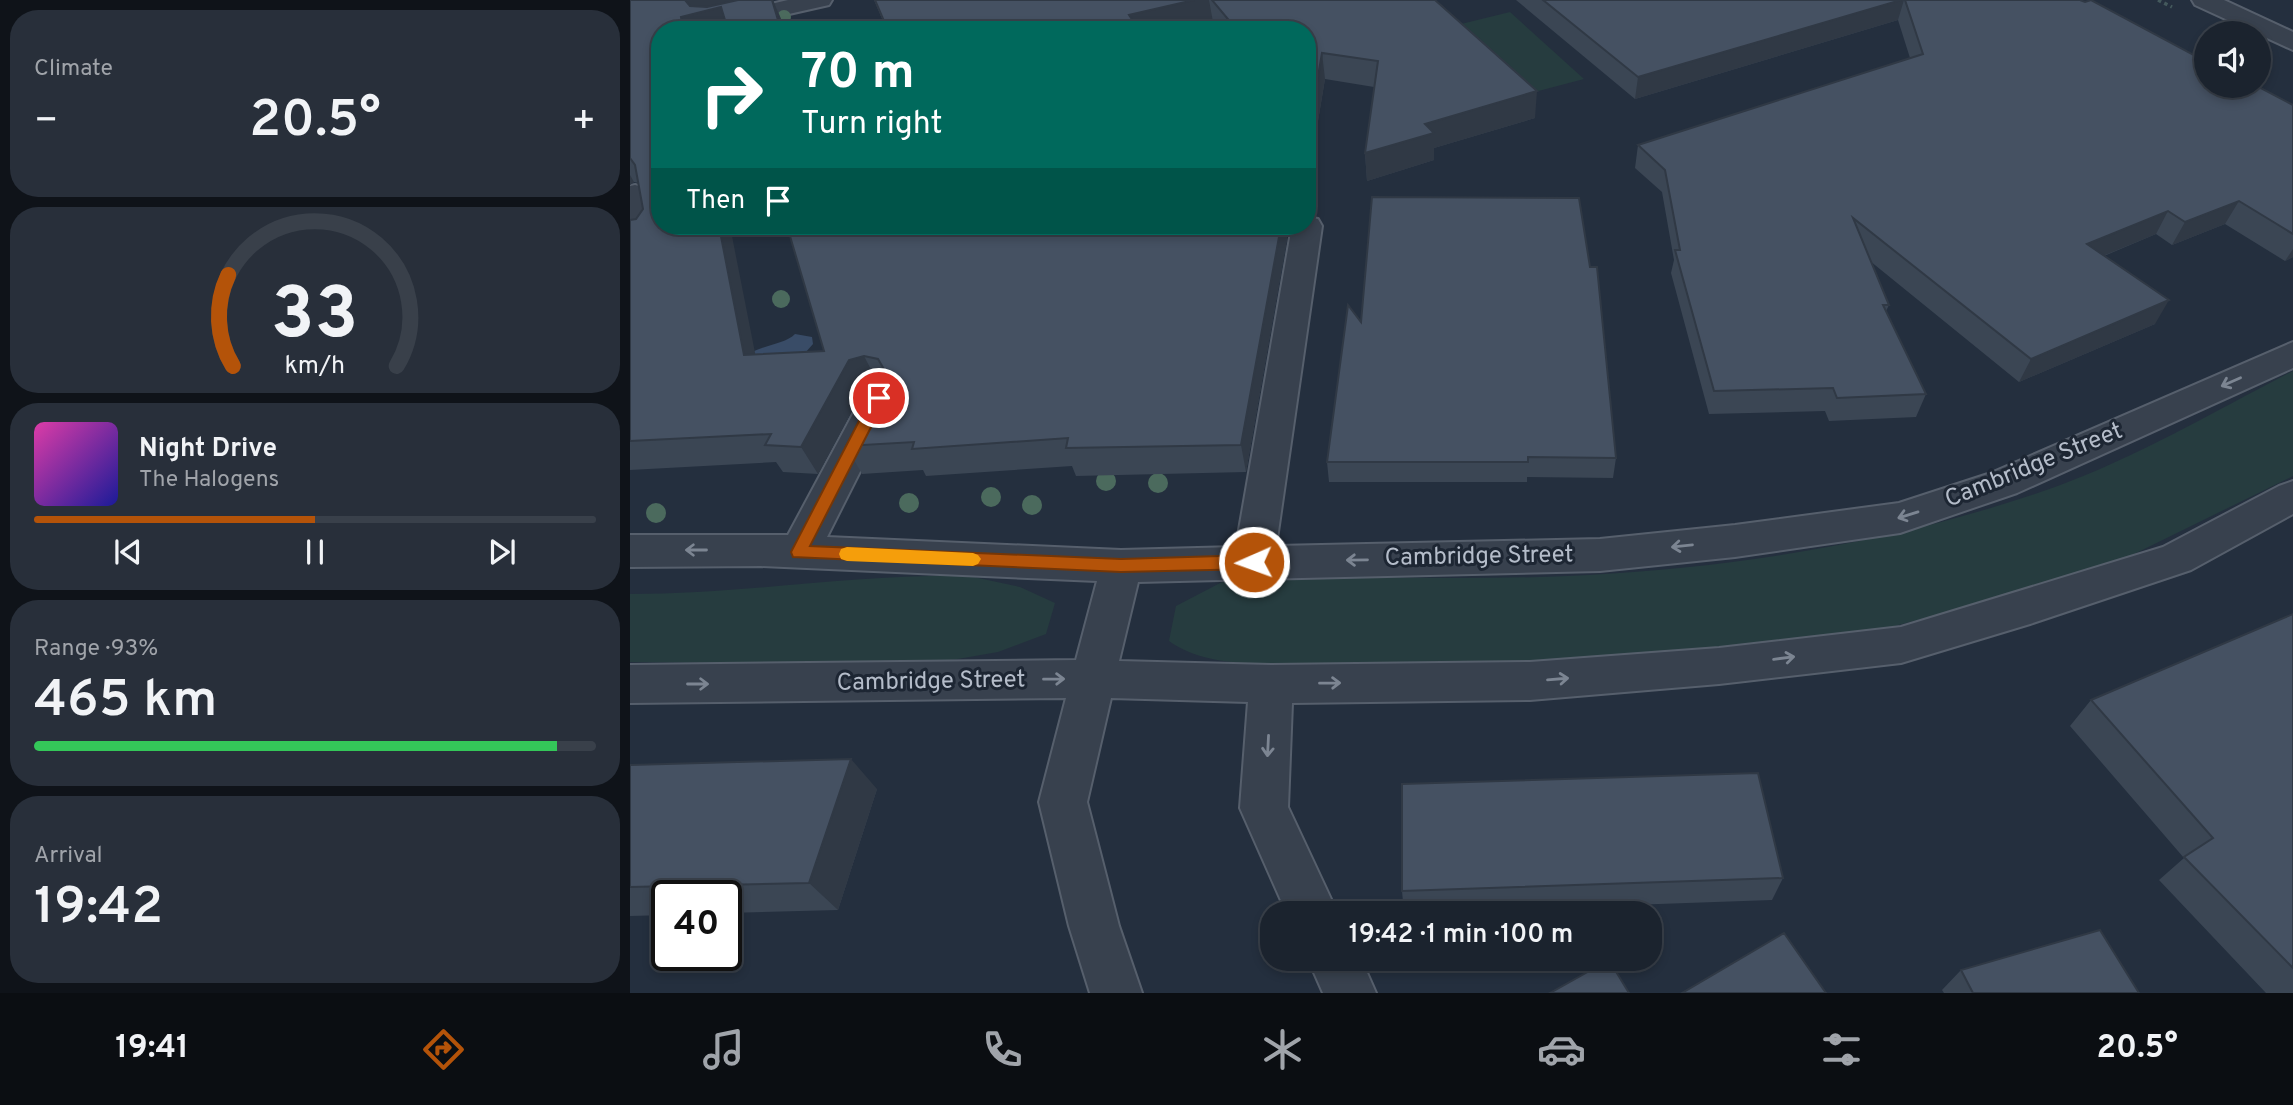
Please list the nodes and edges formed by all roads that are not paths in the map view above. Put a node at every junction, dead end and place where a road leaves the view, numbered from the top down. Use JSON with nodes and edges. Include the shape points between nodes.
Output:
{"nodes":[{"id":1,"x":2204,"y":0,"type":"edge"},
{"id":2,"x":812,"y":6,"type":"edge"},
{"id":3,"x":729,"y":21,"type":"edge"},
{"id":4,"x":2293,"y":42,"type":"edge"},
{"id":5,"x":642,"y":192,"type":"edge"},
{"id":6,"x":1305,"y":235,"type":"edge"},
{"id":7,"x":642,"y":237,"type":"edge"},
{"id":8,"x":2293,"y":354,"type":"edge"},
{"id":9,"x":879,"y":398,"type":"edge"},
{"id":10,"x":2284,"y":513,"type":"edge"},
{"id":11,"x":630,"y":551,"type":"edge"},
{"id":12,"x":799,"y":552,"type":"junction"},
{"id":13,"x":1254,"y":562,"type":"junction"},
{"id":14,"x":1121,"y":566,"type":"junction"},
{"id":15,"x":1095,"y":679,"type":"junction"},
{"id":16,"x":630,"y":684,"type":"edge"},
{"id":17,"x":1271,"y":684,"type":"junction"},
{"id":18,"x":1307,"y":901,"type":"edge"},
{"id":19,"x":1340,"y":971,"type":"edge"},
{"id":20,"x":1116,"y":993,"type":"edge"},
{"id":21,"x":1350,"y":993,"type":"edge"}],
"edges":[{"from":1,"to":4,"type":"street"},
{"from":2,"to":3,"type":"street"},
{"from":5,"to":7,"type":"street"},
{"from":6,"to":13,"type":"street"},
{"from":8,"to":13,"type":"street","name":"Cambridge Street","one_way":true,"via":[[2004,483],[1900,518],[1600,555]]},
{"from":9,"to":12,"type":"street"},
{"from":17,"to":10,"type":"street","name":"Cambridge Street","one_way":true,"via":[[1530,681],[1902,645],[2177,559]]},
{"from":12,"to":11,"type":"street","name":"Cambridge Street","one_way":true},
{"from":12,"to":14,"type":"street","name":"Cambridge Street"},
{"from":13,"to":14,"type":"street","name":"Cambridge Street"},
{"from":14,"to":15,"type":"street"},
{"from":16,"to":15,"type":"street","name":"Cambridge Street","one_way":true},
{"from":15,"to":17,"type":"street","name":"Cambridge Street"},
{"from":15,"to":20,"type":"street","via":[[1063,803]]},
{"from":17,"to":18,"type":"street","one_way":true,"via":[[1265,808]]},
{"from":19,"to":21,"type":"street"}]}
